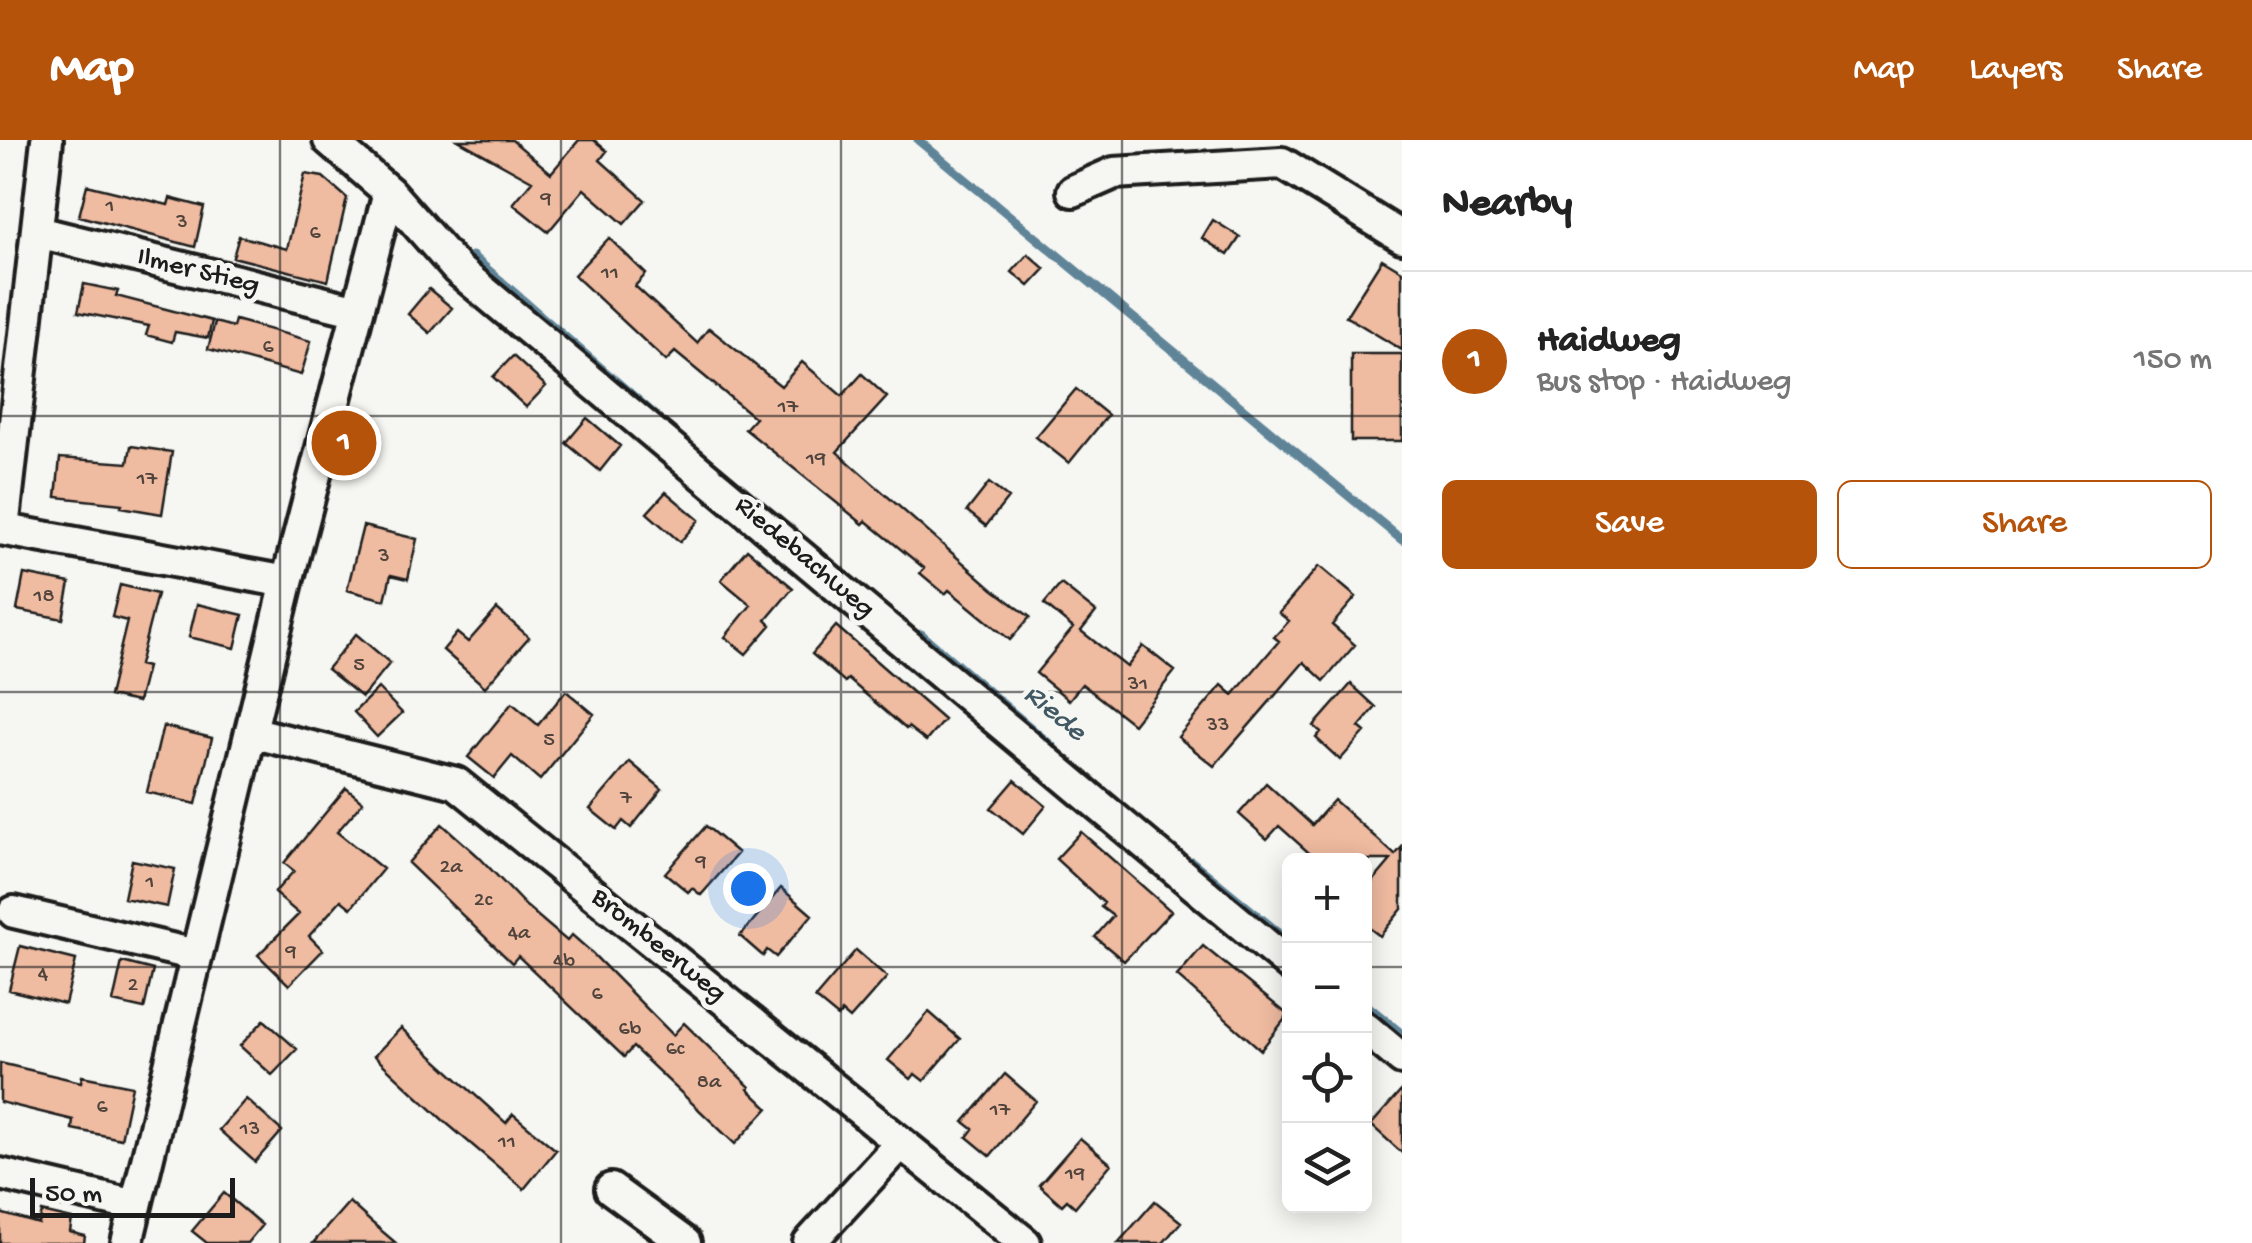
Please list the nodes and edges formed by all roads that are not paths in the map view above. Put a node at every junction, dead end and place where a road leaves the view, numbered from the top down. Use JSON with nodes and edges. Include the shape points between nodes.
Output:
{"nodes":[{"id":1,"x":47,"y":140,"type":"edge"},
{"id":2,"x":330,"y":140,"type":"edge"},
{"id":3,"x":1073,"y":191,"type":"dead end"},
{"id":4,"x":389,"y":192,"type":"junction"},
{"id":5,"x":38,"y":232,"type":"junction"},
{"id":6,"x":1402,"y":237,"type":"edge"},
{"id":7,"x":358,"y":312,"type":"junction"},
{"id":8,"x":2,"y":529,"type":"edge"},
{"id":9,"x":287,"y":582,"type":"junction"},
{"id":10,"x":250,"y":732,"type":"junction"},
{"id":11,"x":14,"y":912,"type":"dead end"},
{"id":12,"x":196,"y":955,"type":"junction"},
{"id":13,"x":1282,"y":958,"type":"edge"},
{"id":14,"x":1370,"y":1033,"type":"edge"},
{"id":15,"x":1402,"y":1059,"type":"edge"},
{"id":16,"x":901,"y":1142,"type":"junction"},
{"id":17,"x":0,"y":1174,"type":"edge"},
{"id":18,"x":611,"y":1189,"type":"dead end"},
{"id":19,"x":136,"y":1206,"type":"junction"},
{"id":20,"x":128,"y":1243,"type":"edge"},
{"id":21,"x":685,"y":1243,"type":"edge"},
{"id":22,"x":809,"y":1243,"type":"edge"},
{"id":23,"x":1024,"y":1243,"type":"edge"}],
"edges":[{"from":1,"to":5,"type":"street"},
{"from":2,"to":4,"type":"street","name":"Riedebachweg"},
{"from":3,"to":6,"type":"street","via":[[1114,172],[1282,163]]},
{"from":4,"to":7,"type":"street"},
{"from":4,"to":13,"type":"street","name":"Riedebachweg","via":[[458,269]]},
{"from":5,"to":7,"type":"street","name":"Ilmer Stieg"},
{"from":5,"to":8,"type":"street"},
{"from":7,"to":9,"type":"street"},
{"from":8,"to":9,"type":"street"},
{"from":9,"to":10,"type":"street"},
{"from":10,"to":12,"type":"street"},
{"from":10,"to":16,"type":"street","name":"Brombeerweg","via":[[456,783]]},
{"from":11,"to":12,"type":"street"},
{"from":12,"to":19,"type":"street"},
{"from":14,"to":15,"type":"street"},
{"from":16,"to":22,"type":"street"},
{"from":16,"to":23,"type":"street","name":"Brombeerweg"},
{"from":17,"to":19,"type":"street"},
{"from":18,"to":21,"type":"street"},
{"from":19,"to":20,"type":"street"}]}
